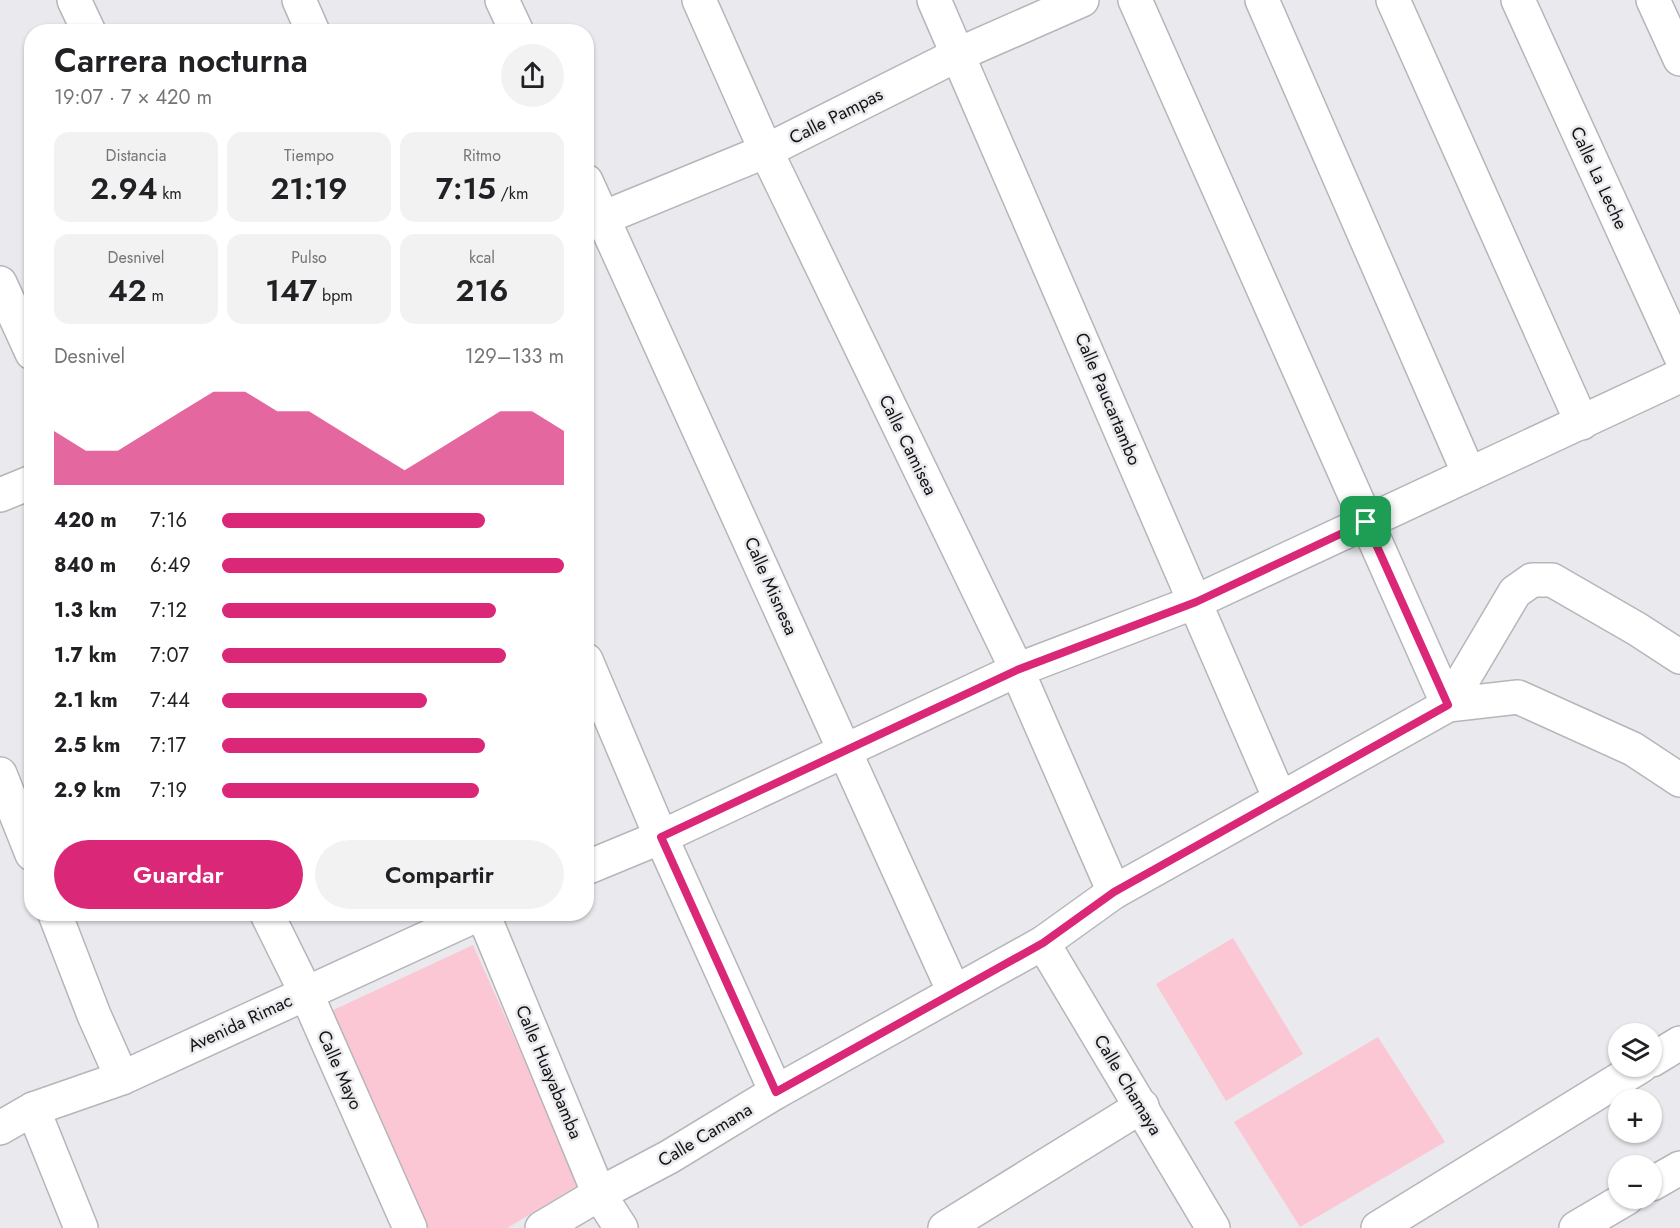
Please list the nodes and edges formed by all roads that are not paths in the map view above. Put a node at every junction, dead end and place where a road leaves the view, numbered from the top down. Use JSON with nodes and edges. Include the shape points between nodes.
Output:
{"nodes":[{"id":1,"x":74,"y":0,"type":"edge"},
{"id":2,"x":299,"y":0,"type":"edge"},
{"id":3,"x":502,"y":0,"type":"edge"},
{"id":4,"x":699,"y":0,"type":"edge"},
{"id":5,"x":934,"y":0,"type":"edge"},
{"id":6,"x":1082,"y":0,"type":"edge"},
{"id":7,"x":1135,"y":0,"type":"edge"},
{"id":8,"x":1262,"y":0,"type":"edge"},
{"id":9,"x":1393,"y":0,"type":"edge"},
{"id":10,"x":1518,"y":0,"type":"edge"},
{"id":11,"x":1653,"y":0,"type":"edge"},
{"id":12,"x":84,"y":24,"type":"edge"},
{"id":13,"x":310,"y":24,"type":"edge"},
{"id":14,"x":513,"y":24,"type":"edge"},
{"id":15,"x":959,"y":54,"type":"junction"},
{"id":16,"x":1680,"y":59,"type":"edge"},
{"id":17,"x":766,"y":151,"type":"junction"},
{"id":18,"x":595,"y":221,"type":"edge"},
{"id":19,"x":0,"y":283,"type":"edge"},
{"id":20,"x":24,"y":336,"type":"edge"},
{"id":21,"x":1680,"y":355,"type":"edge"},
{"id":22,"x":1680,"y":376,"type":"edge"},
{"id":23,"x":1582,"y":423,"type":"junction"},
{"id":24,"x":1469,"y":474,"type":"junction"},
{"id":25,"x":24,"y":485,"type":"edge"},
{"id":26,"x":0,"y":495,"type":"edge"},
{"id":27,"x":1366,"y":522,"type":"junction"},
{"id":28,"x":1196,"y":602,"type":"junction"},
{"id":29,"x":1680,"y":657,"type":"edge"},
{"id":30,"x":1017,"y":670,"type":"junction"},
{"id":31,"x":594,"y":679,"type":"edge"},
{"id":32,"x":1448,"y":705,"type":"junction"},
{"id":33,"x":846,"y":752,"type":"junction"},
{"id":34,"x":0,"y":774,"type":"edge"},
{"id":35,"x":1680,"y":780,"type":"edge"},
{"id":36,"x":1280,"y":799,"type":"junction"},
{"id":37,"x":24,"y":834,"type":"edge"},
{"id":38,"x":661,"y":837,"type":"junction"},
{"id":39,"x":594,"y":865,"type":"edge"},
{"id":40,"x":1114,"y":892,"type":"junction"},
{"id":41,"x":58,"y":921,"type":"edge"},
{"id":42,"x":270,"y":921,"type":"edge"},
{"id":43,"x":465,"y":921,"type":"edge"},
{"id":44,"x":484,"y":921,"type":"edge"},
{"id":45,"x":1043,"y":943,"type":"junction"},
{"id":46,"x":954,"y":992,"type":"junction"},
{"id":47,"x":306,"y":993,"type":"junction"},
{"id":48,"x":1680,"y":1042,"type":"edge"},
{"id":49,"x":1662,"y":1054,"type":"edge"},
{"id":50,"x":1623,"y":1077,"type":"edge"},
{"id":51,"x":122,"y":1078,"type":"junction"},
{"id":52,"x":776,"y":1092,"type":"junction"},
{"id":53,"x":1142,"y":1106,"type":"junction"},
{"id":54,"x":33,"y":1109,"type":"junction"},
{"id":55,"x":0,"y":1128,"type":"edge"},
{"id":56,"x":1680,"y":1168,"type":"edge"},
{"id":57,"x":1662,"y":1178,"type":"edge"},
{"id":58,"x":599,"y":1194,"type":"junction"},
{"id":59,"x":1608,"y":1209,"type":"edge"},
{"id":60,"x":81,"y":1228,"type":"edge"},
{"id":61,"x":410,"y":1228,"type":"edge"},
{"id":62,"x":542,"y":1228,"type":"edge"},
{"id":63,"x":621,"y":1228,"type":"edge"},
{"id":64,"x":945,"y":1228,"type":"edge"},
{"id":65,"x":1213,"y":1228,"type":"edge"},
{"id":66,"x":1378,"y":1228,"type":"edge"},
{"id":67,"x":1576,"y":1228,"type":"edge"}],
"edges":[{"from":1,"to":12,"type":"street"},
{"from":2,"to":13,"type":"street"},
{"from":3,"to":14,"type":"street"},
{"from":4,"to":17,"type":"street","name":"Calle Camisea"},
{"from":5,"to":15,"type":"street","name":"Calle Paucartambo"},
{"from":6,"to":15,"type":"street","name":"Calle Pampas"},
{"from":7,"to":27,"type":"street"},
{"from":8,"to":24,"type":"street"},
{"from":9,"to":23,"type":"street"},
{"from":10,"to":21,"type":"street","name":"Calle La Leche"},
{"from":11,"to":16,"type":"street"},
{"from":15,"to":17,"type":"street","name":"Calle Pampas"},
{"from":15,"to":28,"type":"street","name":"Calle Paucartambo"},
{"from":17,"to":18,"type":"street","name":"Calle Pampas"},
{"from":17,"to":30,"type":"street","name":"Calle Camisea"},
{"from":18,"to":33,"type":"street","name":"Calle Misnesa"},
{"from":19,"to":20,"type":"street"},
{"from":22,"to":23,"type":"street"},
{"from":23,"to":24,"type":"street"},
{"from":24,"to":27,"type":"street"},
{"from":25,"to":26,"type":"street"},
{"from":27,"to":28,"type":"street"},
{"from":27,"to":32,"type":"street"},
{"from":28,"to":30,"type":"street"},
{"from":28,"to":36,"type":"street","name":"Calle Paucartambo"},
{"from":29,"to":32,"type":"street","via":[[1552,580],[1532,580],[1515,592]]},
{"from":30,"to":33,"type":"street"},
{"from":30,"to":40,"type":"street","name":"Calle Camisea"},
{"from":31,"to":38,"type":"street"},
{"from":32,"to":35,"type":"street","via":[[1518,697],[1633,749]]},
{"from":32,"to":36,"type":"street","name":"Calle Camana"},
{"from":33,"to":38,"type":"street"},
{"from":33,"to":46,"type":"street","name":"Calle Misnesa"},
{"from":34,"to":37,"type":"street"},
{"from":36,"to":40,"type":"street","name":"Calle Camana"},
{"from":38,"to":39,"type":"street"},
{"from":38,"to":52,"type":"street"},
{"from":40,"to":45,"type":"street","name":"Calle Camana"},
{"from":41,"to":51,"type":"street"},
{"from":42,"to":47,"type":"street","name":"Calle Mayo"},
{"from":43,"to":47,"type":"street","name":"Avenida Rimac"},
{"from":44,"to":58,"type":"street","name":"Calle Huayabamba"},
{"from":45,"to":46,"type":"street","name":"Calle Camana"},
{"from":45,"to":53,"type":"street","name":"Calle Chamaya"},
{"from":46,"to":52,"type":"street","name":"Calle Camana"},
{"from":47,"to":51,"type":"street","name":"Avenida Rimac"},
{"from":47,"to":61,"type":"street","name":"Calle Mayo"},
{"from":48,"to":49,"type":"street"},
{"from":50,"to":66,"type":"street"},
{"from":51,"to":54,"type":"street","name":"Avenida Rimac"},
{"from":52,"to":58,"type":"street","name":"Calle Camana"},
{"from":53,"to":64,"type":"street"},
{"from":53,"to":65,"type":"street","name":"Calle Chamaya"},
{"from":54,"to":55,"type":"street","name":"Avenida Rimac"},
{"from":54,"to":60,"type":"street"},
{"from":56,"to":57,"type":"street"},
{"from":58,"to":62,"type":"street","name":"Calle Camana"},
{"from":58,"to":63,"type":"street","name":"Calle Huayabamba"},
{"from":59,"to":67,"type":"street"}]}
